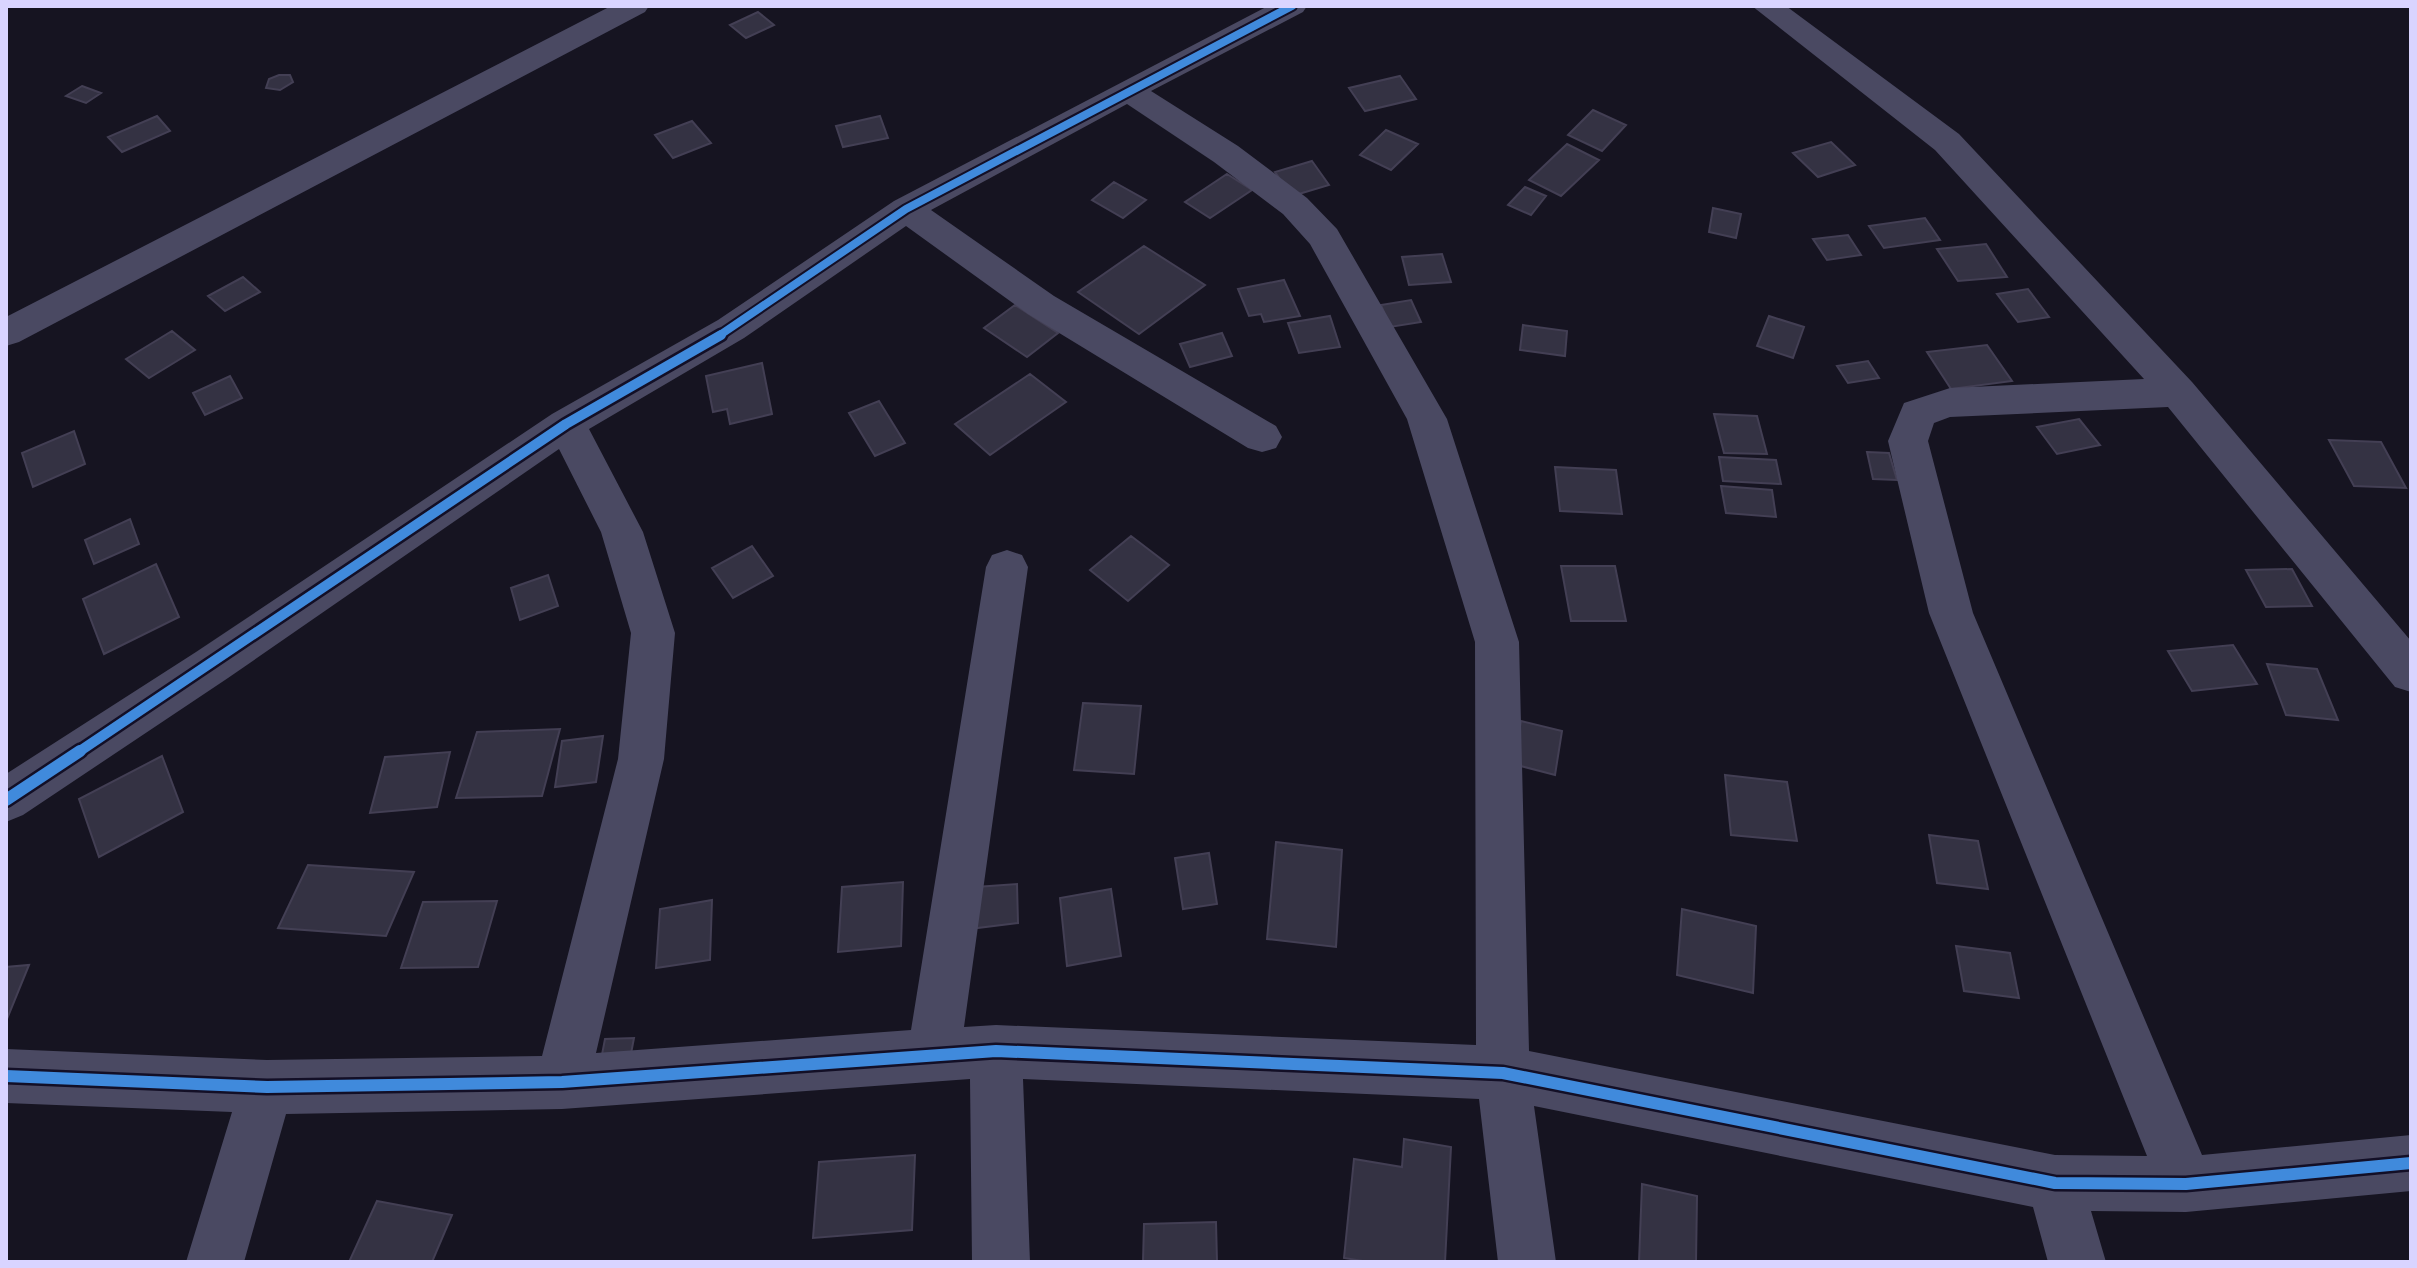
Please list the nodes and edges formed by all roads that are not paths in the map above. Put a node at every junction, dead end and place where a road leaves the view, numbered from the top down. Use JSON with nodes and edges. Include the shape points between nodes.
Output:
{"nodes":[{"id":1,"x":634,"y":6,"type":"edge"},
{"id":2,"x":1292,"y":6,"type":"edge"},
{"id":3,"x":1767,"y":6,"type":"edge"},
{"id":4,"x":1128,"y":90,"type":"junction"},
{"id":5,"x":906,"y":209,"type":"junction"},
{"id":6,"x":6,"y":333,"type":"edge"},
{"id":7,"x":2178,"y":392,"type":"junction"},
{"id":8,"x":566,"y":424,"type":"junction"},
{"id":9,"x":1262,"y":437,"type":"dead end"},
{"id":10,"x":1007,"y":567,"type":"dead end"},
{"id":11,"x":2411,"y":673,"type":"edge"},
{"id":12,"x":6,"y":800,"type":"edge"},
{"id":13,"x":996,"y":1051,"type":"junction"},
{"id":14,"x":934,"y":1054,"type":"junction"},
{"id":15,"x":1503,"y":1073,"type":"junction"},
{"id":16,"x":6,"y":1076,"type":"edge"},
{"id":17,"x":562,"y":1082,"type":"junction"},
{"id":18,"x":267,"y":1087,"type":"junction"},
{"id":19,"x":2411,"y":1163,"type":"edge"},
{"id":20,"x":2055,"y":1183,"type":"junction"},
{"id":21,"x":2186,"y":1184,"type":"junction"},
{"id":22,"x":215,"y":1262,"type":"edge"},
{"id":23,"x":1001,"y":1262,"type":"edge"},
{"id":24,"x":1527,"y":1262,"type":"edge"},
{"id":25,"x":2077,"y":1262,"type":"edge"}],
"edges":[{"from":1,"to":6,"type":"street"},
{"from":2,"to":4,"type":"street"},
{"from":3,"to":7,"type":"street","via":[[1947,142]]},
{"from":4,"to":5,"type":"street"},
{"from":4,"to":15,"type":"street","via":[[1226,154],[1295,206],[1324,237],[1427,419],[1497,642]]},
{"from":5,"to":8,"type":"street","via":[[731,329]]},
{"from":5,"to":9,"type":"street","via":[[1041,305]]},
{"from":7,"to":11,"type":"street"},
{"from":7,"to":21,"type":"street","via":[[1950,403],[1918,413],[1908,441],[1951,613]]},
{"from":8,"to":12,"type":"street"},
{"from":8,"to":17,"type":"street","via":[[622,532],[653,633],[641,759]]},
{"from":10,"to":14,"type":"street"},
{"from":13,"to":14,"type":"street"},
{"from":13,"to":15,"type":"street"},
{"from":13,"to":23,"type":"street"},
{"from":14,"to":17,"type":"street"},
{"from":15,"to":20,"type":"street"},
{"from":15,"to":24,"type":"street"},
{"from":16,"to":18,"type":"street"},
{"from":17,"to":18,"type":"street"},
{"from":18,"to":22,"type":"street"},
{"from":19,"to":21,"type":"street"},
{"from":20,"to":21,"type":"street"},
{"from":20,"to":25,"type":"street"}]}
